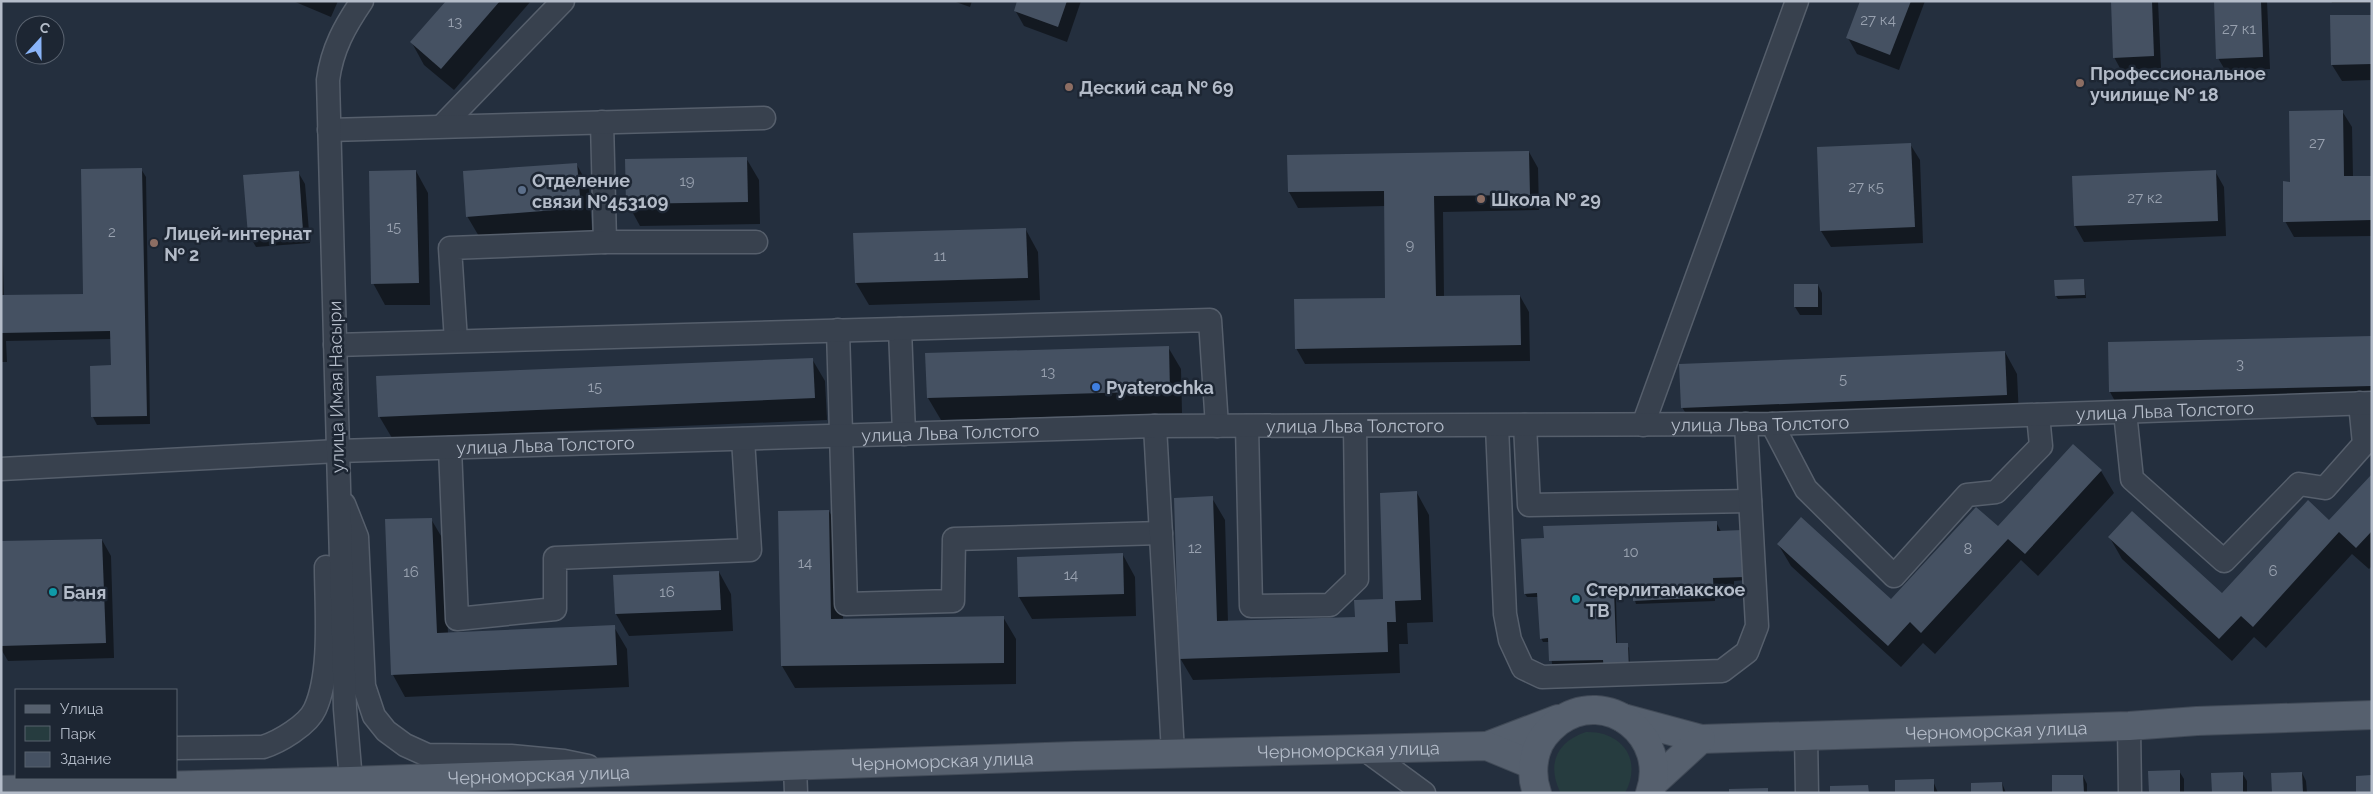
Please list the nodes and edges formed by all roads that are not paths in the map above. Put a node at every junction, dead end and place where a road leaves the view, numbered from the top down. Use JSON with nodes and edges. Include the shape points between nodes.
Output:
{"nodes":[{"id":1,"x":362,"y":1,"type":"edge"},
{"id":2,"x":563,"y":1,"type":"edge"},
{"id":3,"x":1797,"y":1,"type":"edge"},
{"id":4,"x":764,"y":118,"type":"dead end"},
{"id":5,"x":602,"y":122,"type":"junction"},
{"id":6,"x":443,"y":125,"type":"junction"},
{"id":7,"x":329,"y":130,"type":"junction"},
{"id":8,"x":605,"y":242,"type":"junction"},
{"id":9,"x":756,"y":242,"type":"dead end"},
{"id":10,"x":900,"y":329,"type":"junction"},
{"id":11,"x":838,"y":330,"type":"junction"},
{"id":12,"x":456,"y":341,"type":"junction"},
{"id":13,"x":335,"y":345,"type":"junction"},
{"id":14,"x":2366,"y":403,"type":"edge"},
{"id":15,"x":2125,"y":412,"type":"junction"},
{"id":16,"x":2038,"y":415,"type":"junction"},
{"id":17,"x":1746,"y":424,"type":"junction"},
{"id":18,"x":1772,"y":424,"type":"junction"},
{"id":19,"x":1525,"y":425,"type":"junction"},
{"id":20,"x":1643,"y":425,"type":"junction"},
{"id":21,"x":1155,"y":426,"type":"junction"},
{"id":22,"x":1217,"y":426,"type":"junction"},
{"id":23,"x":1247,"y":426,"type":"junction"},
{"id":24,"x":1355,"y":426,"type":"junction"},
{"id":25,"x":1497,"y":426,"type":"junction"},
{"id":26,"x":904,"y":434,"type":"junction"},
{"id":27,"x":842,"y":436,"type":"junction"},
{"id":28,"x":743,"y":439,"type":"junction"},
{"id":29,"x":450,"y":448,"type":"junction"},
{"id":30,"x":338,"y":451,"type":"junction"},
{"id":31,"x":1,"y":469,"type":"edge"},
{"id":32,"x":339,"y":489,"type":"junction"},
{"id":33,"x":1750,"y":500,"type":"junction"},
{"id":34,"x":1161,"y":533,"type":"junction"},
{"id":35,"x":2372,"y":715,"type":"edge"},
{"id":36,"x":1566,"y":716,"type":"junction"},
{"id":37,"x":1623,"y":718,"type":"junction"},
{"id":38,"x":2129,"y":726,"type":"junction"},
{"id":39,"x":1806,"y":736,"type":"junction"},
{"id":40,"x":1701,"y":739,"type":"junction"},
{"id":41,"x":1487,"y":746,"type":"junction"},
{"id":42,"x":178,"y":748,"type":"edge"},
{"id":43,"x":1364,"y":749,"type":"junction"},
{"id":44,"x":1173,"y":753,"type":"junction"},
{"id":45,"x":1533,"y":765,"type":"junction"},
{"id":46,"x":611,"y":771,"type":"junction"},
{"id":47,"x":795,"y":780,"type":"edge"},
{"id":48,"x":25,"y":786,"type":"edge"},
{"id":49,"x":351,"y":787,"type":"edge"},
{"id":50,"x":1651,"y":788,"type":"edge"},
{"id":51,"x":1424,"y":793,"type":"edge"},
{"id":52,"x":1537,"y":793,"type":"edge"},
{"id":53,"x":1807,"y":793,"type":"edge"},
{"id":54,"x":2130,"y":793,"type":"edge"}],
"edges":[{"from":1,"to":7,"type":"street","name":"улица Имая Насыри","via":[[344,28],[332,59],[328,80]]},
{"from":2,"to":6,"type":"street"},
{"from":3,"to":20,"type":"street"},
{"from":4,"to":5,"type":"street"},
{"from":5,"to":6,"type":"street"},
{"from":5,"to":8,"type":"street"},
{"from":6,"to":7,"type":"street"},
{"from":7,"to":13,"type":"street","name":"улица Имая Насыри"},
{"from":8,"to":9,"type":"street"},
{"from":8,"to":12,"type":"street","via":[[450,248]]},
{"from":10,"to":11,"type":"street"},
{"from":10,"to":22,"type":"street","via":[[1210,320]]},
{"from":10,"to":26,"type":"street"},
{"from":11,"to":12,"type":"street"},
{"from":11,"to":27,"type":"street"},
{"from":12,"to":13,"type":"street"},
{"from":13,"to":30,"type":"street","name":"улица Имая Насыри"},
{"from":14,"to":15,"type":"street","name":"улица Льва Толстого"},
{"from":14,"to":15,"type":"street","via":[[2364,444],[2332,481],[2325,488],[2299,484],[2224,561],[2132,479]]},
{"from":15,"to":16,"type":"street","name":"улица Льва Толстого"},
{"from":16,"to":18,"type":"street","name":"улица Льва Толстого"},
{"from":16,"to":18,"type":"street","via":[[2041,446],[1996,492],[1967,495],[1894,576],[1806,489]]},
{"from":17,"to":18,"type":"street","name":"улица Льва Толстого"},
{"from":17,"to":20,"type":"street","name":"улица Льва Толстого"},
{"from":17,"to":33,"type":"street"},
{"from":19,"to":20,"type":"street","name":"улица Льва Толстого"},
{"from":19,"to":25,"type":"street","name":"улица Льва Толстого"},
{"from":19,"to":33,"type":"street","via":[[1529,505]]},
{"from":21,"to":22,"type":"street","name":"улица Льва Толстого"},
{"from":21,"to":26,"type":"street","name":"улица Льва Толстого"},
{"from":21,"to":34,"type":"street"},
{"from":22,"to":23,"type":"street","name":"улица Льва Толстого"},
{"from":23,"to":24,"type":"street","name":"улица Льва Толстого"},
{"from":23,"to":24,"type":"street","via":[[1251,606],[1330,605],[1357,579]]},
{"from":24,"to":25,"type":"street","name":"улица Льва Толстого"},
{"from":25,"to":33,"type":"street","via":[[1505,614],[1510,640],[1523,668],[1542,677],[1722,671],[1747,652],[1757,626]]},
{"from":26,"to":27,"type":"street","name":"улица Льва Толстого"},
{"from":27,"to":28,"type":"street","name":"улица Льва Толстого"},
{"from":27,"to":34,"type":"street","via":[[846,604],[953,600],[954,539]]},
{"from":28,"to":29,"type":"street","name":"улица Льва Толстого"},
{"from":28,"to":29,"type":"street","via":[[750,550],[556,558],[555,609],[456,619]]},
{"from":29,"to":30,"type":"street","name":"улица Льва Толстого"},
{"from":30,"to":31,"type":"street","name":"улица Льва Толстого"},
{"from":30,"to":32,"type":"street","name":"улица Имая Насыри"},
{"from":32,"to":42,"type":"street","via":[[328,539],[325,658],[315,709],[291,733],[263,747]]},
{"from":32,"to":46,"type":"street","via":[[357,537],[364,686],[374,716],[386,731],[405,746],[427,755],[511,756],[564,761]]},
{"from":32,"to":49,"type":"street","name":"улица Имая Насыри","via":[[345,709]]},
{"from":34,"to":44,"type":"street"},
{"from":35,"to":38,"type":"main road","name":"Черноморская улица"},
{"from":36,"to":37,"type":"main road","name":"Черноморская улица","via":[[1585,710],[1605,711]]},
{"from":36,"to":41,"type":"main road","name":"Черноморская улица"},
{"from":36,"to":45,"type":"main road","via":[[1550,728],[1538,745]]},
{"from":37,"to":40,"type":"main road","name":"Черноморская улица"},
{"from":37,"to":50,"type":"main road","via":[[1638,730],[1649,746],[1654,764]]},
{"from":38,"to":39,"type":"main road","name":"Черноморская улица"},
{"from":38,"to":54,"type":"street"},
{"from":39,"to":40,"type":"main road","name":"Черноморская улица"},
{"from":39,"to":53,"type":"street"},
{"from":40,"to":50,"type":"main road"},
{"from":41,"to":43,"type":"main road","name":"Черноморская улица"},
{"from":41,"to":45,"type":"main road","name":"Черноморская улица"},
{"from":43,"to":44,"type":"main road","name":"Черноморская улица"},
{"from":43,"to":51,"type":"street"},
{"from":44,"to":47,"type":"main road","name":"Черноморская улица"},
{"from":45,"to":52,"type":"main road"},
{"from":46,"to":47,"type":"main road","name":"Черноморская улица"},
{"from":46,"to":49,"type":"main road","name":"Черноморская улица"},
{"from":48,"to":49,"type":"main road","name":"Черноморская улица"}]}
